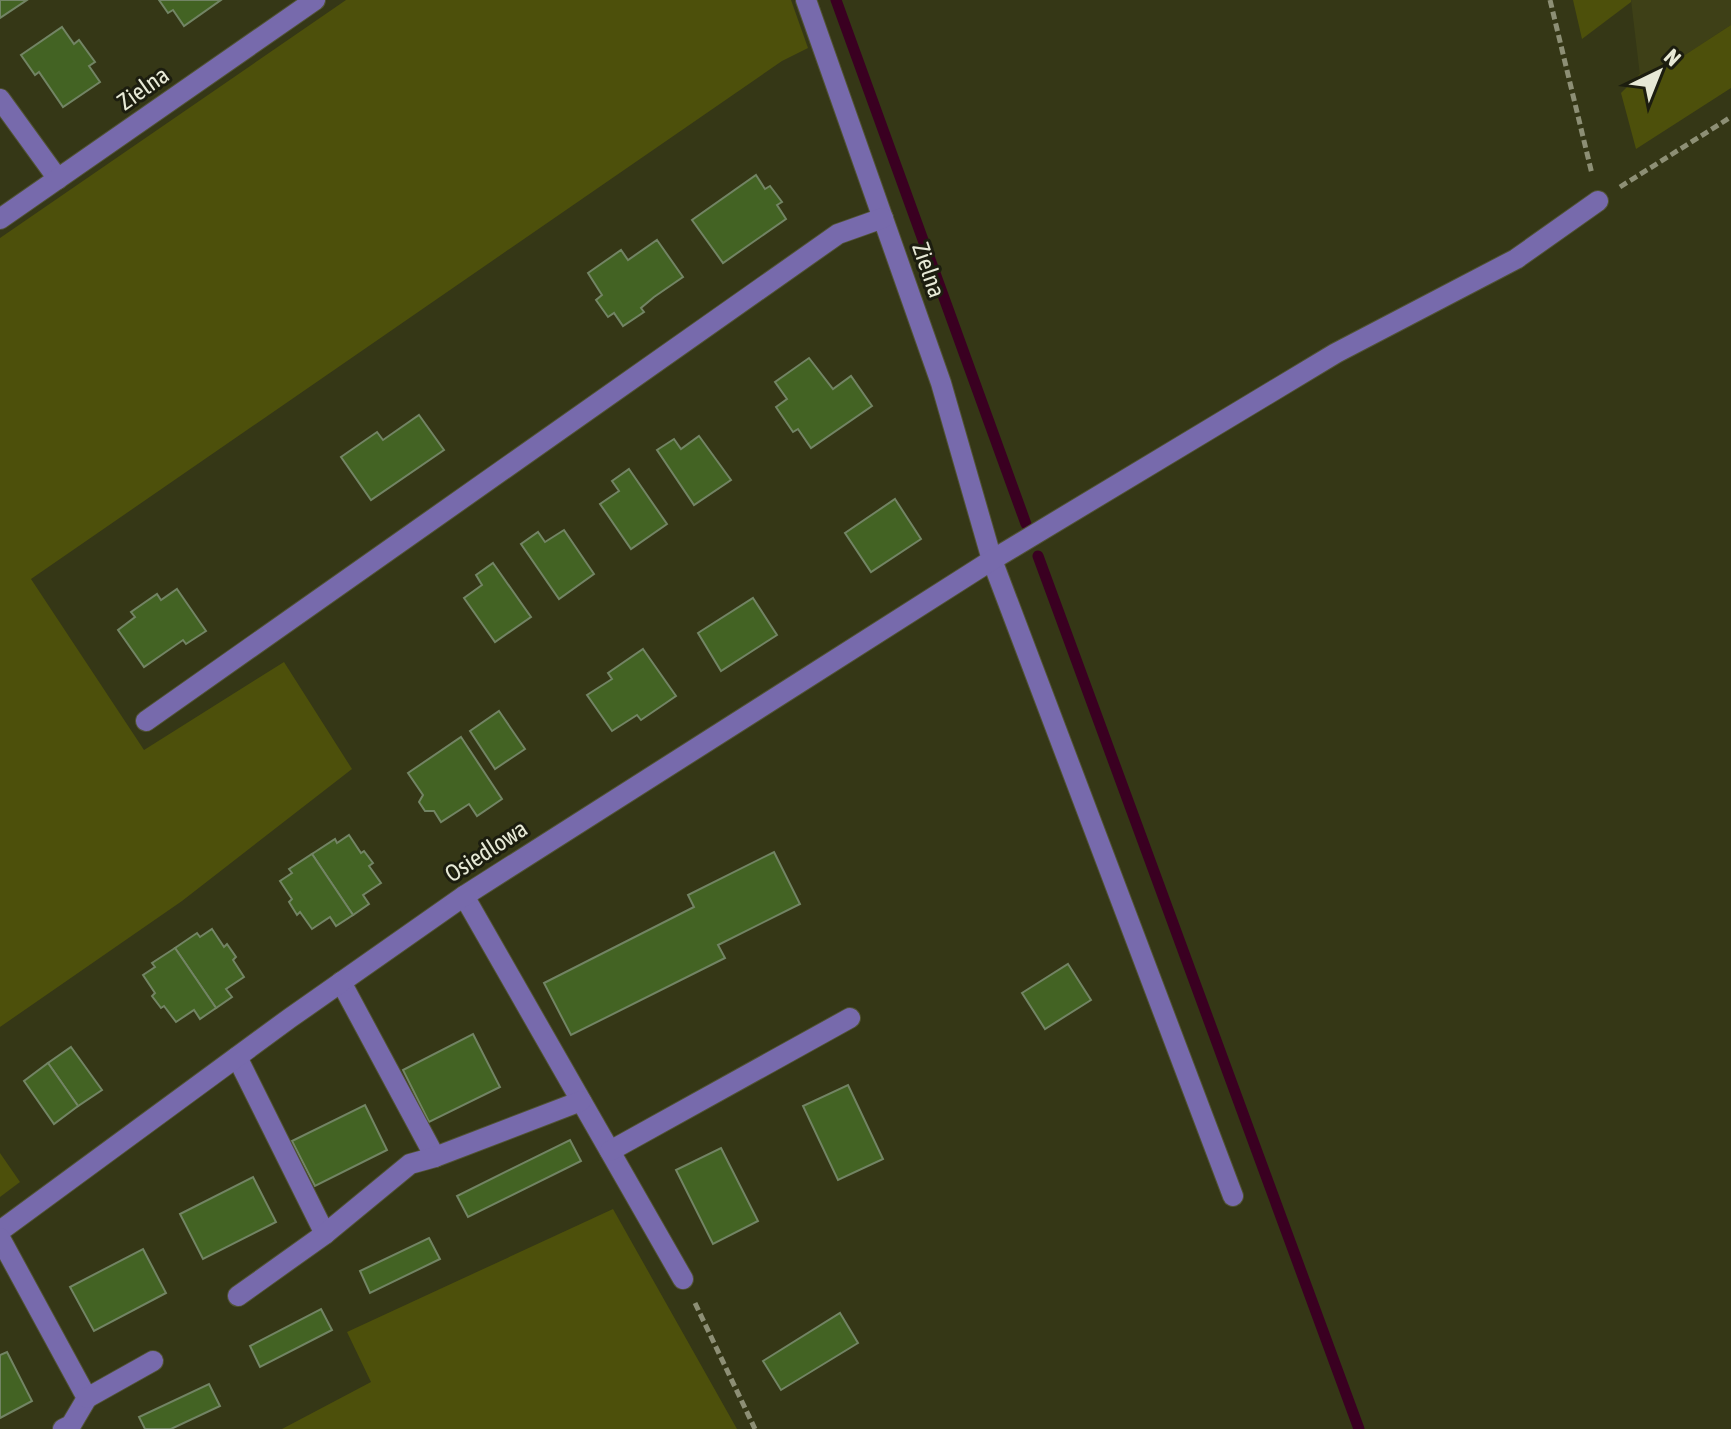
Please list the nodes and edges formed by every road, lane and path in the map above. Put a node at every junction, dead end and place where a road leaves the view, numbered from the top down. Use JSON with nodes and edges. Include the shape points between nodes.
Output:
{"nodes":[{"id":1,"x":315,"y":0,"type":"edge"},
{"id":2,"x":806,"y":0,"type":"edge"},
{"id":3,"x":1550,"y":0,"type":"edge"},
{"id":4,"x":288,"y":8,"type":"edge"},
{"id":5,"x":0,"y":99,"type":"edge"},
{"id":6,"x":1731,"y":117,"type":"edge"},
{"id":7,"x":58,"y":179,"type":"junction"},
{"id":8,"x":1598,"y":201,"type":"junction"},
{"id":9,"x":883,"y":218,"type":"junction"},
{"id":10,"x":0,"y":219,"type":"edge"},
{"id":11,"x":992,"y":560,"type":"junction"},
{"id":12,"x":146,"y":721,"type":"dead end"},
{"id":13,"x":464,"y":896,"type":"junction"},
{"id":14,"x":341,"y":982,"type":"junction"},
{"id":15,"x":850,"y":1018,"type":"dead end"},
{"id":16,"x":237,"y":1057,"type":"junction"},
{"id":17,"x":581,"y":1101,"type":"junction"},
{"id":18,"x":610,"y":1151,"type":"junction"},
{"id":19,"x":435,"y":1157,"type":"junction"},
{"id":20,"x":1233,"y":1196,"type":"dead end"},
{"id":21,"x":0,"y":1231,"type":"edge"},
{"id":22,"x":325,"y":1234,"type":"junction"},
{"id":23,"x":0,"y":1238,"type":"edge"},
{"id":24,"x":683,"y":1279,"type":"joint"},
{"id":25,"x":238,"y":1296,"type":"dead end"},
{"id":26,"x":153,"y":1361,"type":"dead end"},
{"id":27,"x":87,"y":1398,"type":"junction"},
{"id":28,"x":63,"y":1429,"type":"edge"},
{"id":29,"x":755,"y":1429,"type":"edge"}],
"edges":[{"from":1,"to":4,"type":"street","name":"Zielna"},
{"from":2,"to":9,"type":"street","name":"Zielna"},
{"from":3,"to":8,"type":"path"},
{"from":4,"to":7,"type":"street","name":"Zielna"},
{"from":5,"to":7,"type":"street"},
{"from":6,"to":8,"type":"path"},
{"from":7,"to":10,"type":"street","name":"Zielna"},
{"from":8,"to":11,"type":"street","name":"Osiedlowa","via":[[1516,259],[1336,353]]},
{"from":9,"to":11,"type":"street","name":"Zielna","via":[[941,383]]},
{"from":9,"to":12,"type":"street","via":[[838,234]]},
{"from":11,"to":13,"type":"street","name":"Osiedlowa"},
{"from":11,"to":20,"type":"street","name":"Zielna"},
{"from":13,"to":14,"type":"street","name":"Osiedlowa"},
{"from":13,"to":17,"type":"street"},
{"from":14,"to":16,"type":"street","name":"Osiedlowa"},
{"from":14,"to":19,"type":"street"},
{"from":15,"to":18,"type":"street"},
{"from":16,"to":21,"type":"street","name":"Osiedlowa"},
{"from":16,"to":22,"type":"street"},
{"from":17,"to":18,"type":"street"},
{"from":17,"to":19,"type":"street"},
{"from":18,"to":24,"type":"street"},
{"from":19,"to":22,"type":"street","via":[[410,1164]]},
{"from":22,"to":25,"type":"street"},
{"from":23,"to":27,"type":"street"},
{"from":24,"to":29,"type":"path"},
{"from":26,"to":27,"type":"street"},
{"from":27,"to":28,"type":"street"}]}
